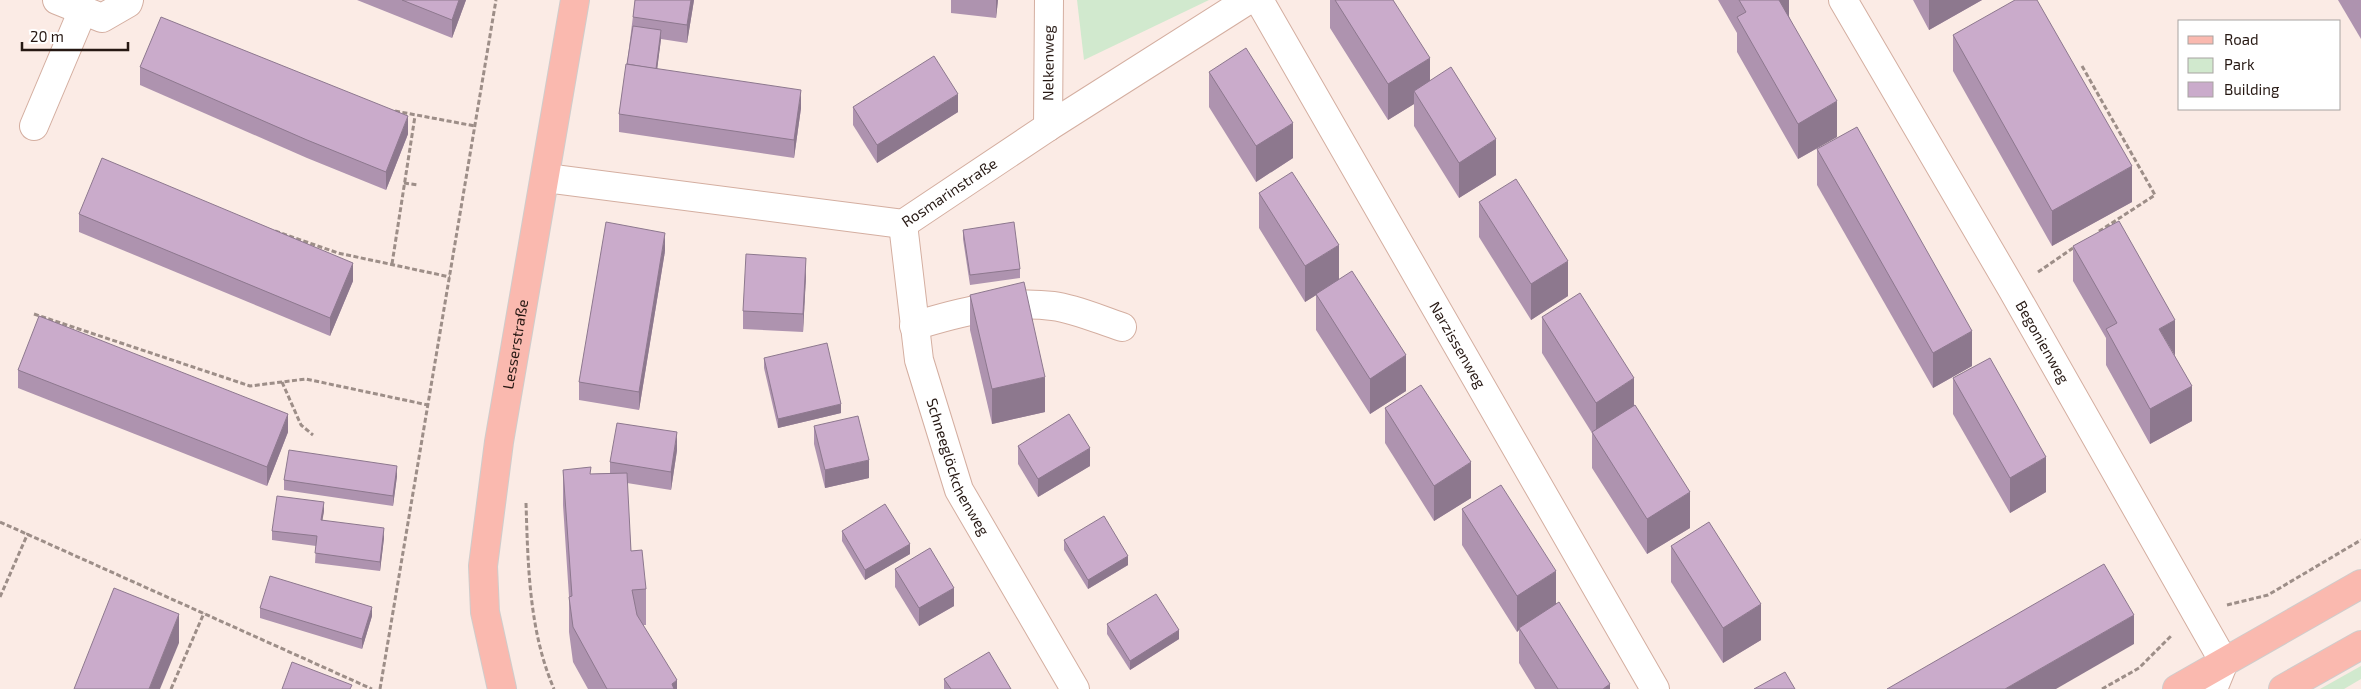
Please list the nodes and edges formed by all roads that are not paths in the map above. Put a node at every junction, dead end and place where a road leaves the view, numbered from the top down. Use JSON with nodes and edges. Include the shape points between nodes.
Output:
{"nodes":[{"id":1,"x":57,"y":0,"type":"edge"},
{"id":2,"x":129,"y":0,"type":"edge"},
{"id":3,"x":575,"y":0,"type":"edge"},
{"id":4,"x":1049,"y":0,"type":"edge"},
{"id":5,"x":1248,"y":0,"type":"edge"},
{"id":6,"x":1259,"y":0,"type":"edge"},
{"id":7,"x":1843,"y":0,"type":"edge"},
{"id":8,"x":84,"y":10,"type":"junction"},
{"id":9,"x":34,"y":126,"type":"dead end"},
{"id":10,"x":1048,"y":127,"type":"junction"},
{"id":11,"x":546,"y":178,"type":"junction"},
{"id":12,"x":903,"y":224,"type":"junction"},
{"id":13,"x":914,"y":326,"type":"junction"},
{"id":14,"x":1122,"y":327,"type":"dead end"},
{"id":15,"x":2361,"y":584,"type":"edge"},
{"id":16,"x":2361,"y":645,"type":"edge"},
{"id":17,"x":2224,"y":662,"type":"junction"},
{"id":18,"x":502,"y":689,"type":"edge"},
{"id":19,"x":1075,"y":689,"type":"edge"},
{"id":20,"x":1655,"y":689,"type":"edge"},
{"id":21,"x":2177,"y":689,"type":"edge"},
{"id":22,"x":2213,"y":689,"type":"edge"},
{"id":23,"x":2283,"y":689,"type":"edge"}],
"edges":[{"from":1,"to":8,"type":"street"},
{"from":2,"to":8,"type":"street","via":[[102,18]]},
{"from":3,"to":11,"type":"main road","name":"Lesserstraße"},
{"from":4,"to":10,"type":"street","name":"Nelkenweg"},
{"from":5,"to":10,"type":"street","name":"Rosmarinstraße"},
{"from":6,"to":20,"type":"street","name":"Narzissenweg"},
{"from":7,"to":17,"type":"street","name":"Begonienweg"},
{"from":8,"to":9,"type":"street"},
{"from":10,"to":12,"type":"street","name":"Rosmarinstraße"},
{"from":11,"to":12,"type":"street","name":"Rosmarinstraße"},
{"from":11,"to":18,"type":"main road","name":"Lesserstraße","via":[[499,442],[483,566],[485,612]]},
{"from":12,"to":13,"type":"street","name":"Schneeglöckchenweg"},
{"from":13,"to":14,"type":"street","via":[[958,312],[1007,304],[1055,306]]},
{"from":13,"to":19,"type":"street","name":"Schneeglöckchenweg","via":[[919,360],[959,490]]},
{"from":15,"to":17,"type":"main road"},
{"from":16,"to":23,"type":"main road"},
{"from":17,"to":21,"type":"main road"},
{"from":17,"to":22,"type":"street"}]}
